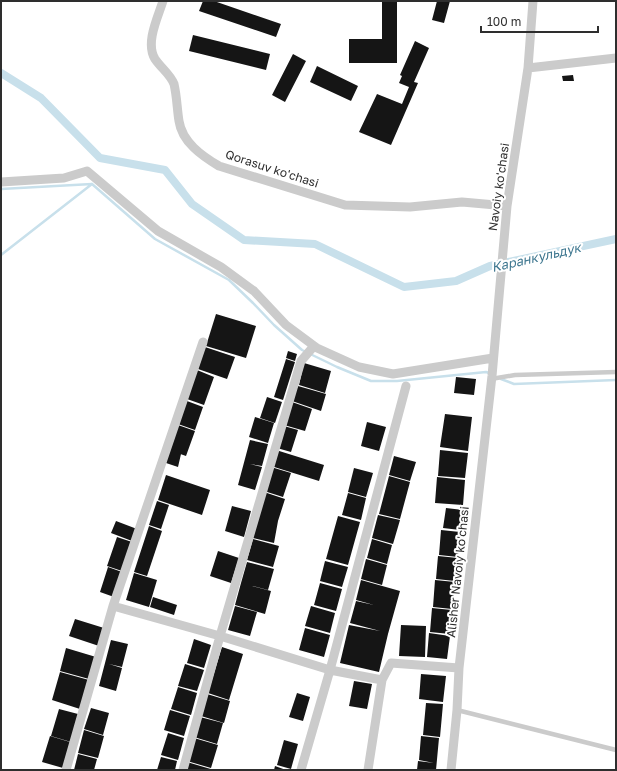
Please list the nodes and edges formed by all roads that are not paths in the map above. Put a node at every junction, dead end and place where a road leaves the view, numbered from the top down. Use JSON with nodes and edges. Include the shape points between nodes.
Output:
{"nodes":[{"id":1,"x":163,"y":1,"type":"edge"},
{"id":2,"x":533,"y":1,"type":"edge"},
{"id":3,"x":616,"y":58,"type":"edge"},
{"id":4,"x":528,"y":68,"type":"junction"},
{"id":5,"x":1,"y":182,"type":"edge"},
{"id":6,"x":507,"y":206,"type":"junction"},
{"id":7,"x":203,"y":342,"type":"dead end"},
{"id":8,"x":314,"y":346,"type":"junction"},
{"id":9,"x":493,"y":358,"type":"junction"},
{"id":10,"x":616,"y":372,"type":"edge"},
{"id":11,"x":491,"y":378,"type":"junction"},
{"id":12,"x":406,"y":386,"type":"dead end"},
{"id":13,"x":113,"y":606,"type":"junction"},
{"id":14,"x":220,"y":636,"type":"junction"},
{"id":15,"x":459,"y":668,"type":"junction"},
{"id":16,"x":330,"y":670,"type":"junction"},
{"id":17,"x":382,"y":680,"type":"junction"},
{"id":18,"x":457,"y":710,"type":"junction"},
{"id":19,"x":616,"y":750,"type":"edge"},
{"id":20,"x":66,"y":770,"type":"edge"},
{"id":21,"x":183,"y":770,"type":"edge"},
{"id":22,"x":301,"y":770,"type":"edge"},
{"id":23,"x":368,"y":770,"type":"edge"},
{"id":24,"x":452,"y":770,"type":"edge"}],
"edges":[{"from":1,"to":6,"type":"street","name":"Qorasuv ko'chasi","via":[[151,40],[152,54],[172,79],[179,123],[185,136],[205,158],[219,166],[345,205],[410,208],[462,202]]},
{"from":2,"to":4,"type":"street","name":"Navoiy ko'chasi"},
{"from":3,"to":4,"type":"street"},
{"from":4,"to":6,"type":"street","name":"Navoiy ko'chasi"},
{"from":5,"to":8,"type":"street","via":[[64,178],[87,171],[158,231],[221,267],[254,291],[286,325]]},
{"from":6,"to":9,"type":"street","name":"Navoiy ko'chasi"},
{"from":7,"to":13,"type":"street"},
{"from":8,"to":9,"type":"street","via":[[359,367],[393,374]]},
{"from":8,"to":14,"type":"street","via":[[301,361]]},
{"from":9,"to":11,"type":"street","name":"Navoiy ko'chasi"},
{"from":10,"to":11,"type":"lane"},
{"from":11,"to":15,"type":"street","name":"Alisher Navoiy ko'chasi"},
{"from":12,"to":16,"type":"street"},
{"from":13,"to":14,"type":"street"},
{"from":13,"to":20,"type":"street"},
{"from":14,"to":16,"type":"street"},
{"from":14,"to":21,"type":"street"},
{"from":15,"to":17,"type":"street","via":[[391,663]]},
{"from":15,"to":18,"type":"street","name":"Alisher Navoiy ko'chasi"},
{"from":16,"to":17,"type":"street"},
{"from":16,"to":22,"type":"street"},
{"from":17,"to":23,"type":"street"},
{"from":18,"to":19,"type":"lane"},
{"from":18,"to":24,"type":"street","name":"Alisher Navoiy ko'chasi"}]}
